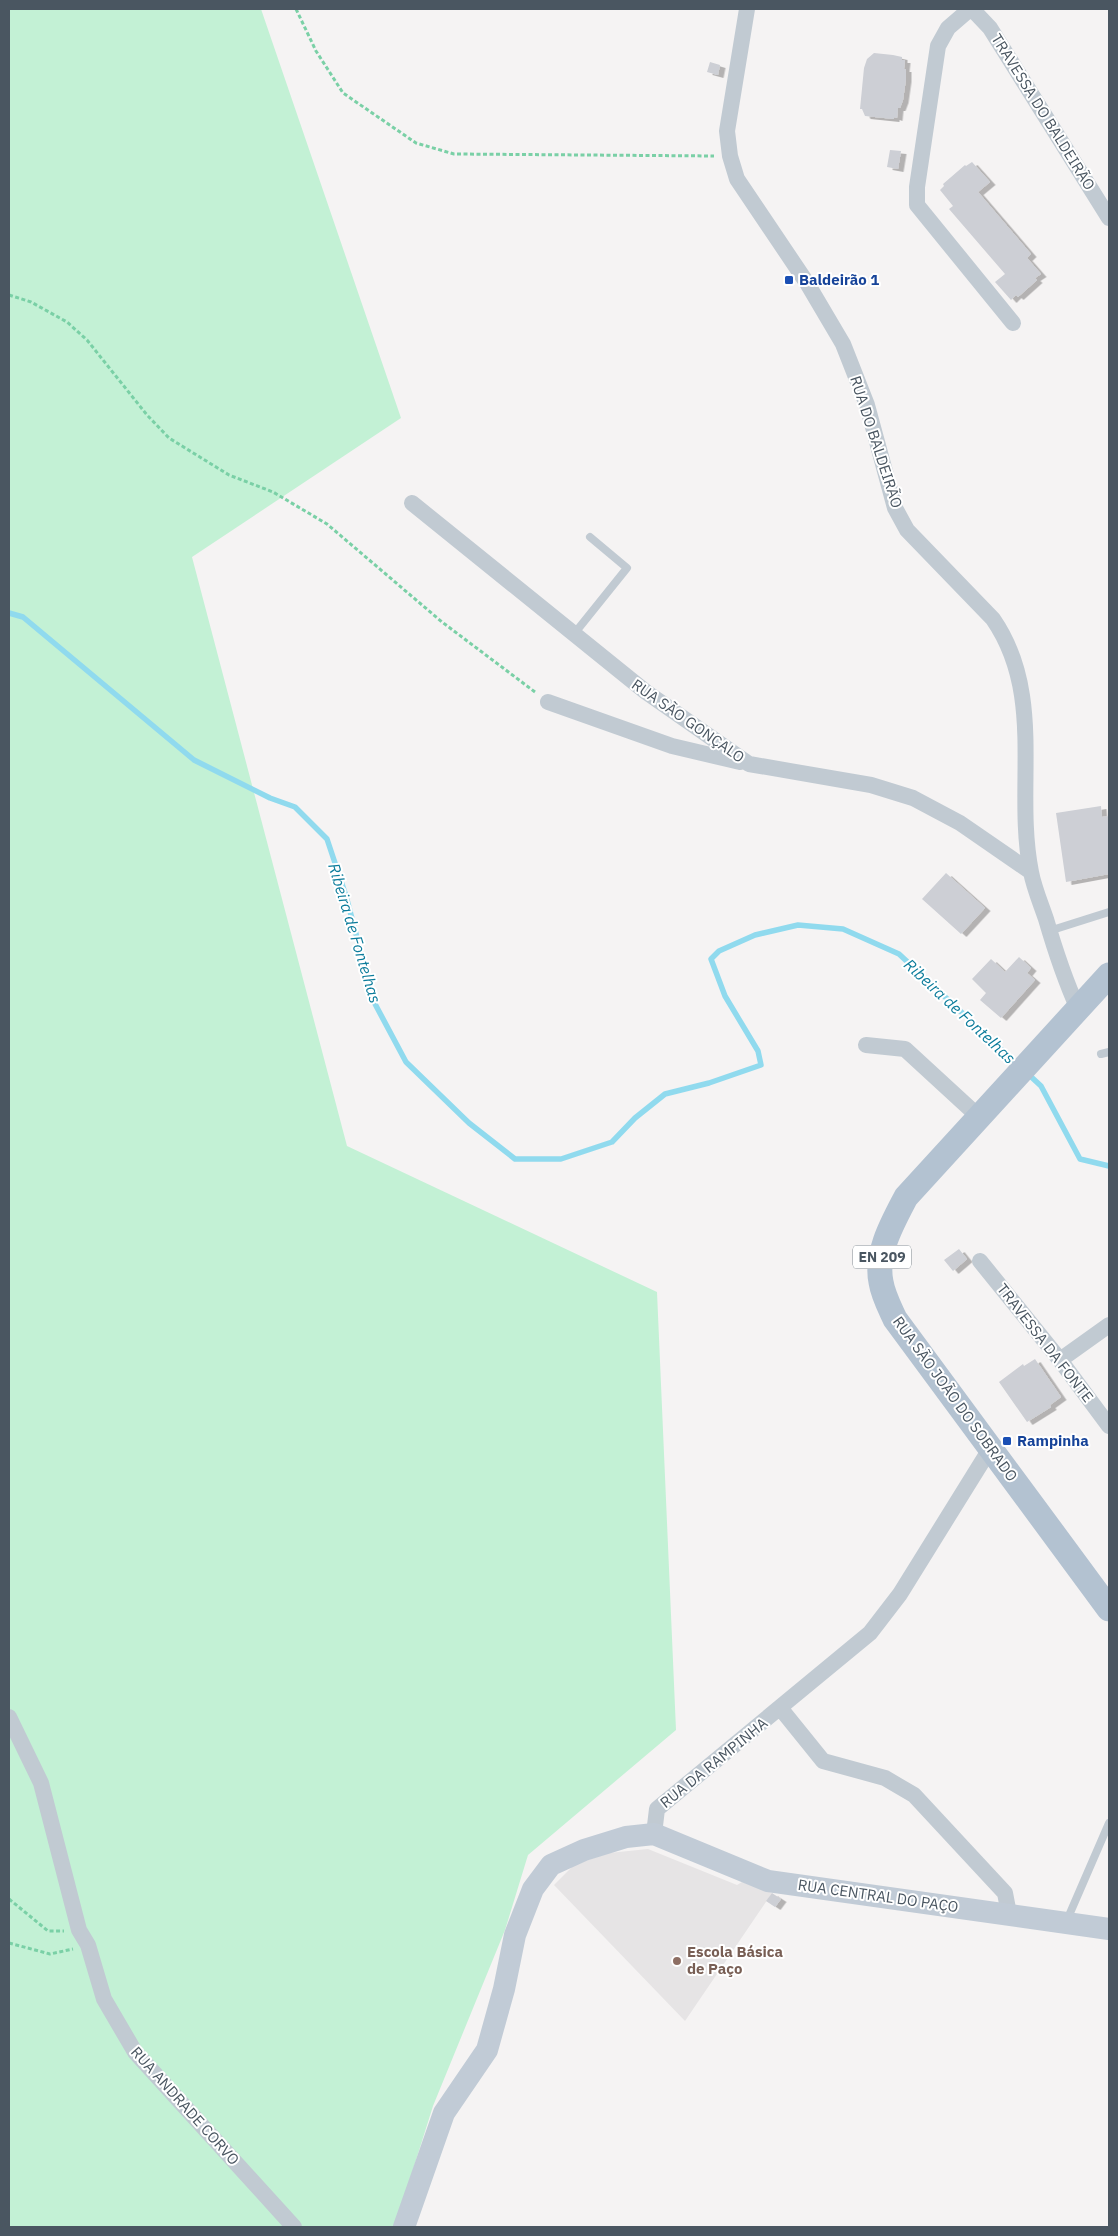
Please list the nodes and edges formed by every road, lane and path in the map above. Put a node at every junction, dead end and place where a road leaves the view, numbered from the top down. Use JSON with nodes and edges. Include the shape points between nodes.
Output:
{"nodes":[{"id":1,"x":296,"y":9,"type":"edge"},
{"id":2,"x":747,"y":9,"type":"edge"},
{"id":3,"x":971,"y":9,"type":"edge"},
{"id":4,"x":730,"y":156,"type":"junction"},
{"id":5,"x":1109,"y":218,"type":"edge"},
{"id":6,"x":9,"y":295,"type":"edge"},
{"id":7,"x":1013,"y":323,"type":"dead end"},
{"id":8,"x":412,"y":503,"type":"dead end"},
{"id":9,"x":590,"y":537,"type":"dead end"},
{"id":10,"x":574,"y":634,"type":"junction"},
{"id":11,"x":548,"y":702,"type":"joint"},
{"id":12,"x":749,"y":764,"type":"junction"},
{"id":13,"x":1031,"y":872,"type":"junction"},
{"id":14,"x":1109,"y":912,"type":"edge"},
{"id":15,"x":1049,"y":931,"type":"junction"},
{"id":16,"x":1109,"y":975,"type":"edge"},
{"id":17,"x":1078,"y":1009,"type":"junction"},
{"id":18,"x":866,"y":1045,"type":"dead end"},
{"id":19,"x":1109,"y":1052,"type":"edge"},
{"id":20,"x":1101,"y":1054,"type":"dead end"},
{"id":21,"x":979,"y":1117,"type":"junction"},
{"id":22,"x":980,"y":1261,"type":"dead end"},
{"id":23,"x":1109,"y":1325,"type":"edge"},
{"id":24,"x":1060,"y":1360,"type":"junction"},
{"id":25,"x":1109,"y":1426,"type":"edge"},
{"id":26,"x":990,"y":1449,"type":"junction"},
{"id":27,"x":1105,"y":1596,"type":"edge"},
{"id":28,"x":781,"y":1709,"type":"junction"},
{"id":29,"x":11,"y":1725,"type":"edge"},
{"id":30,"x":1109,"y":1823,"type":"edge"},
{"id":31,"x":654,"y":1834,"type":"junction"},
{"id":32,"x":9,"y":1899,"type":"edge"},
{"id":33,"x":1009,"y":1914,"type":"junction"},
{"id":34,"x":1066,"y":1923,"type":"junction"},
{"id":35,"x":1109,"y":1929,"type":"edge"},
{"id":36,"x":79,"y":1930,"type":"junction"},
{"id":37,"x":9,"y":1943,"type":"edge"},
{"id":38,"x":88,"y":1946,"type":"junction"},
{"id":39,"x":294,"y":2227,"type":"edge"},
{"id":40,"x":404,"y":2227,"type":"edge"}],
"edges":[{"from":1,"to":4,"type":"path","via":[[316,51],[343,93],[416,143],[454,154]]},
{"from":2,"to":4,"type":"street","name":"RUA DO BALDEIRÃO","via":[[727,131]]},
{"from":3,"to":5,"type":"street","name":"TRAVESSA DO BALDEIRÃO","via":[[990,28]]},
{"from":3,"to":7,"type":"street","via":[[948,28],[938,46],[916,188],[917,205]]},
{"from":4,"to":13,"type":"street","name":"RUA DO BALDEIRÃO","via":[[737,179],[808,283],[843,344],[867,405],[895,508],[907,530],[993,619],[1012,654],[1021,680],[1024,707]]},
{"from":6,"to":11,"type":"path","via":[[31,302],[68,322],[87,340],[169,438],[229,475],[273,492],[327,524],[442,622]]},
{"from":8,"to":10,"type":"street","name":"RUA SÃO GONÇALO"},
{"from":9,"to":10,"type":"lane","via":[[627,568]]},
{"from":10,"to":12,"type":"street","name":"RUA SÃO GONÇALO","via":[[646,692]]},
{"from":11,"to":12,"type":"street","via":[[672,746]]},
{"from":12,"to":13,"type":"street","name":"RUA SÃO GONÇALO","via":[[871,785],[912,798],[960,823]]},
{"from":13,"to":15,"type":"street","name":"RUA DO BALDEIRÃO"},
{"from":14,"to":15,"type":"lane"},
{"from":15,"to":17,"type":"street","name":"RUA DO BALDEIRÃO"},
{"from":16,"to":17,"type":"main road","name":"RUA SÃO JOÃO DO SOBRADO","number":"EN 209"},
{"from":17,"to":21,"type":"main road","name":"RUA SÃO JOÃO DO SOBRADO","number":"EN 209"},
{"from":18,"to":21,"type":"street","via":[[905,1049]]},
{"from":19,"to":20,"type":"lane"},
{"from":21,"to":26,"type":"main road","name":"RUA SÃO JOÃO DO SOBRADO","number":"EN 209","via":[[906,1197],[889,1229],[880,1282],[895,1319]]},
{"from":22,"to":24,"type":"street","name":"TRAVESSA DA FONTE"},
{"from":23,"to":24,"type":"street"},
{"from":24,"to":25,"type":"street","name":"TRAVESSA DA FONTE"},
{"from":26,"to":27,"type":"main road","name":"RUA SÃO JOÃO DO SOBRADO","number":"EN 209"},
{"from":26,"to":28,"type":"street","name":"RUA DA RAMPINHA","via":[[900,1594],[870,1633]]},
{"from":28,"to":31,"type":"street","name":"RUA DA RAMPINHA","via":[[657,1809]]},
{"from":28,"to":33,"type":"street","via":[[823,1761],[885,1778],[914,1795],[1005,1893]]},
{"from":29,"to":36,"type":"street","name":"RUA ANDRADE CORVO","via":[[41,1783]]},
{"from":30,"to":34,"type":"lane"},
{"from":31,"to":33,"type":"street","name":"RUA CENTRAL DO PAÇO","via":[[768,1881]]},
{"from":31,"to":40,"type":"street","via":[[626,1837],[584,1850],[551,1865],[533,1889],[515,1935],[487,2050],[444,2113]]},
{"from":32,"to":36,"type":"path","via":[[48,1931]]},
{"from":33,"to":34,"type":"street","name":"RUA CENTRAL DO PAÇO"},
{"from":34,"to":35,"type":"street","name":"RUA CENTRAL DO PAÇO"},
{"from":36,"to":38,"type":"street","name":"RUA ANDRADE CORVO"},
{"from":37,"to":38,"type":"path","via":[[50,1954]]},
{"from":38,"to":39,"type":"street","name":"RUA ANDRADE CORVO","via":[[104,1999],[134,2052]]}]}
